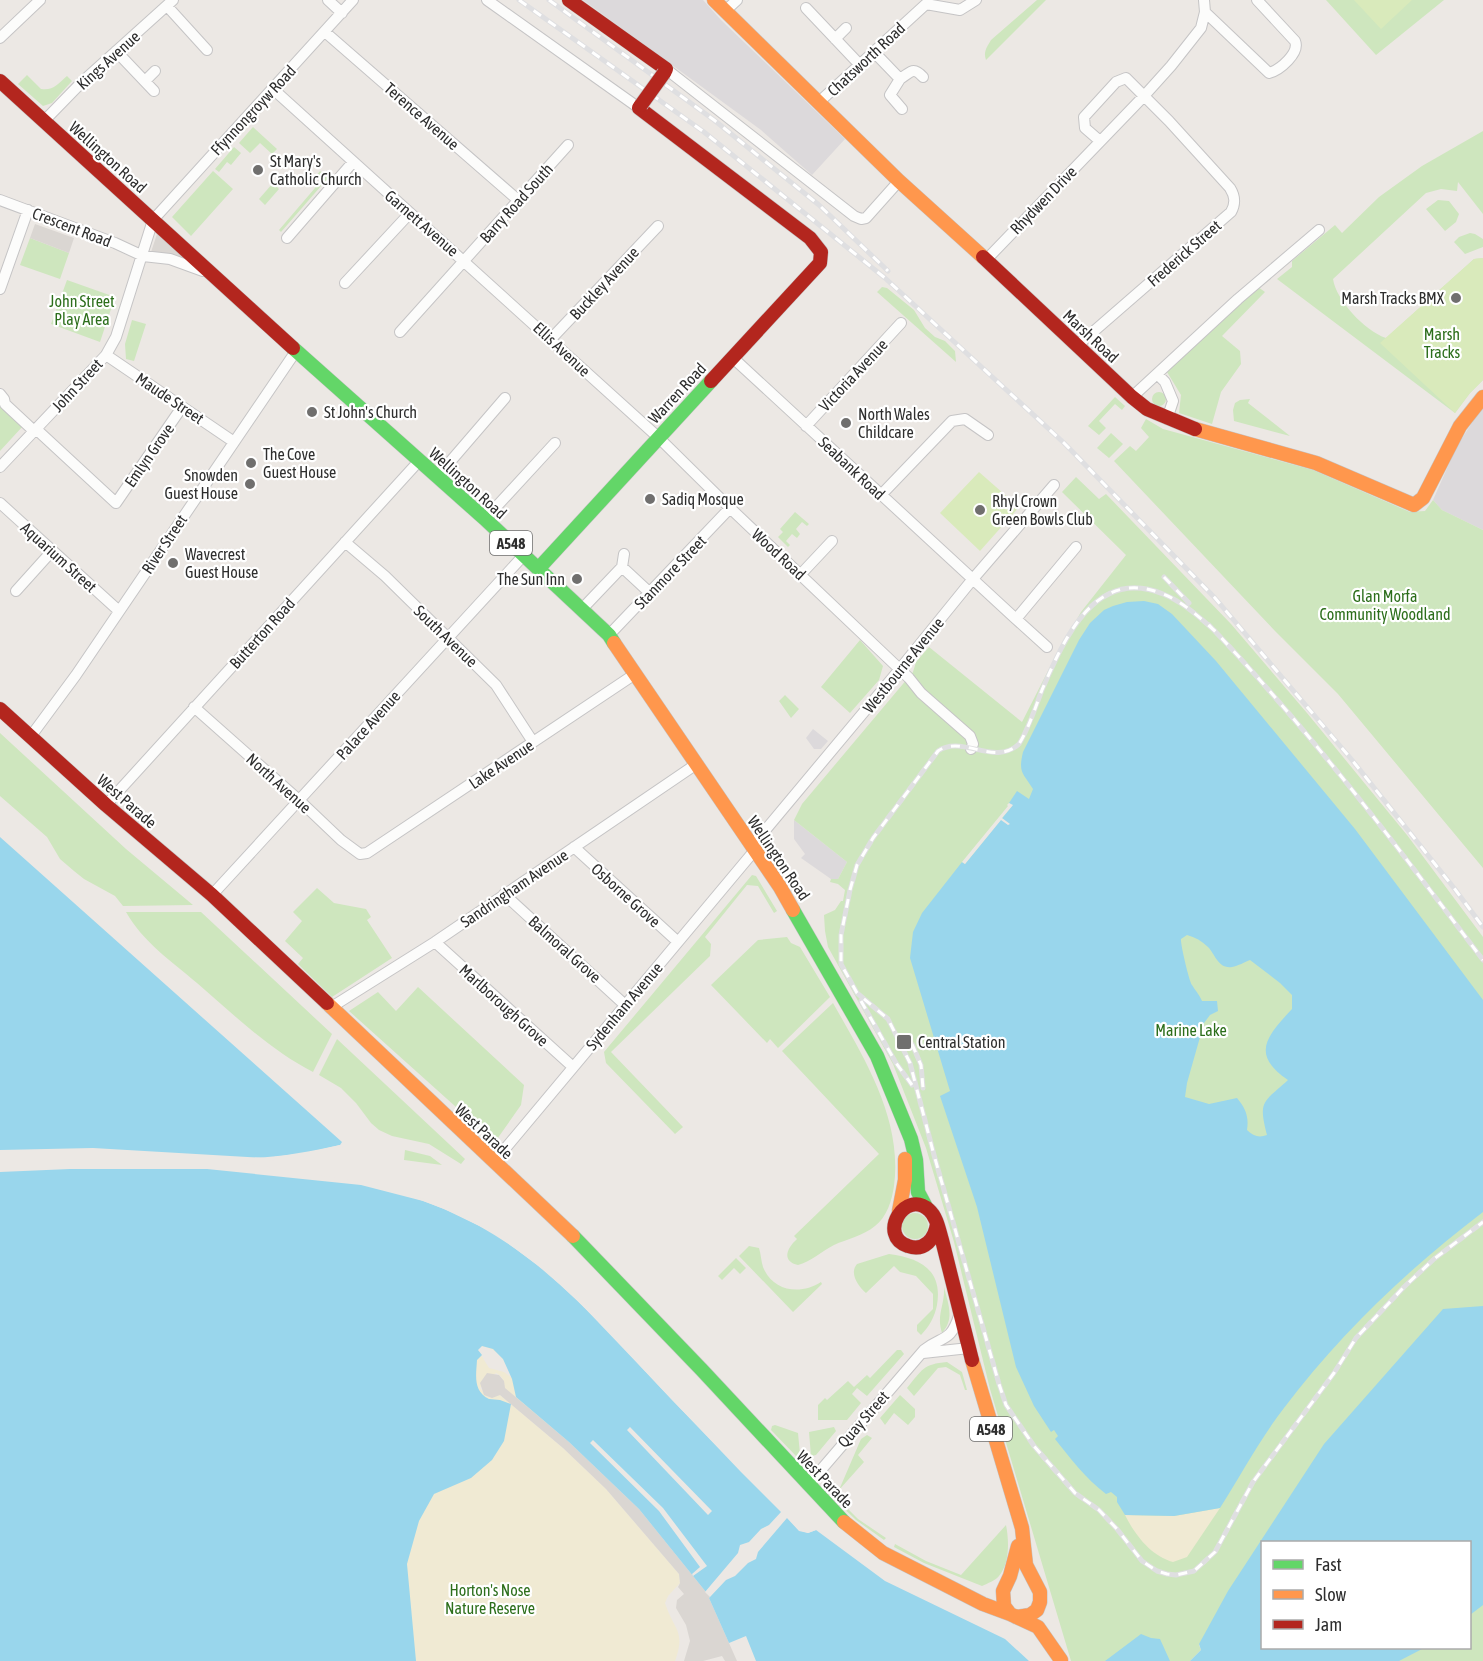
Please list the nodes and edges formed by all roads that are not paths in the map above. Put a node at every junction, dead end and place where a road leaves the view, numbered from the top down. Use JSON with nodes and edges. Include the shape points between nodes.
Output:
{"nodes":[{"id":1,"x":40,"y":0,"type":"edge"},
{"id":2,"x":328,"y":0,"type":"edge"},
{"id":3,"x":353,"y":0,"type":"edge"},
{"id":4,"x":487,"y":0,"type":"edge"},
{"id":5,"x":569,"y":0,"type":"edge"},
{"id":6,"x":714,"y":0,"type":"edge"},
{"id":7,"x":737,"y":0,"type":"edge"},
{"id":8,"x":976,"y":0,"type":"edge"},
{"id":9,"x":1204,"y":0,"type":"edge"},
{"id":10,"x":1257,"y":0,"type":"edge"},
{"id":11,"x":926,"y":2,"type":"edge"},
{"id":12,"x":170,"y":3,"type":"edge"},
{"id":13,"x":806,"y":8,"type":"dead end"},
{"id":14,"x":725,"y":11,"type":"junction"},
{"id":15,"x":1205,"y":12,"type":"junction"},
{"id":16,"x":342,"y":13,"type":"junction"},
{"id":17,"x":846,"y":28,"type":"dead end"},
{"id":18,"x":325,"y":32,"type":"junction"},
{"id":19,"x":0,"y":38,"type":"edge"},
{"id":20,"x":836,"y":39,"type":"junction"},
{"id":21,"x":207,"y":50,"type":"dead end"},
{"id":22,"x":116,"y":51,"type":"junction"},
{"id":23,"x":874,"y":52,"type":"junction"},
{"id":24,"x":860,"y":65,"type":"junction"},
{"id":25,"x":155,"y":71,"type":"dead end"},
{"id":26,"x":665,"y":71,"type":"junction"},
{"id":27,"x":923,"y":77,"type":"dead end"},
{"id":28,"x":900,"y":79,"type":"junction"},
{"id":29,"x":0,"y":81,"type":"edge"},
{"id":30,"x":145,"y":81,"type":"junction"},
{"id":31,"x":273,"y":89,"type":"junction"},
{"id":32,"x":154,"y":91,"type":"dead end"},
{"id":33,"x":1144,"y":96,"type":"junction"},
{"id":34,"x":819,"y":102,"type":"junction"},
{"id":35,"x":640,"y":107,"type":"junction"},
{"id":36,"x":902,"y":109,"type":"dead end"},
{"id":37,"x":44,"y":121,"type":"junction"},
{"id":38,"x":1100,"y":141,"type":"junction"},
{"id":39,"x":568,"y":145,"type":"dead end"},
{"id":40,"x":353,"y":162,"type":"junction"},
{"id":41,"x":899,"y":181,"type":"junction"},
{"id":42,"x":0,"y":200,"type":"edge"},
{"id":43,"x":518,"y":200,"type":"junction"},
{"id":44,"x":28,"y":210,"type":"junction"},
{"id":45,"x":410,"y":213,"type":"junction"},
{"id":46,"x":153,"y":220,"type":"junction"},
{"id":47,"x":658,"y":226,"type":"dead end"},
{"id":48,"x":1319,"y":230,"type":"dead end"},
{"id":49,"x":287,"y":238,"type":"dead end"},
{"id":50,"x":143,"y":256,"type":"junction"},
{"id":51,"x":986,"y":260,"type":"junction"},
{"id":52,"x":465,"y":261,"type":"junction"},
{"id":53,"x":212,"y":274,"type":"junction"},
{"id":54,"x":345,"y":283,"type":"dead end"},
{"id":55,"x":0,"y":288,"type":"edge"},
{"id":56,"x":901,"y":323,"type":"dead end"},
{"id":57,"x":400,"y":332,"type":"dead end"},
{"id":58,"x":551,"y":339,"type":"junction"},
{"id":59,"x":1078,"y":345,"type":"junction"},
{"id":60,"x":296,"y":351,"type":"junction"},
{"id":61,"x":106,"y":355,"type":"junction"},
{"id":62,"x":732,"y":357,"type":"junction"},
{"id":63,"x":1157,"y":374,"type":"junction"},
{"id":64,"x":0,"y":394,"type":"edge"},
{"id":65,"x":1132,"y":397,"type":"junction"},
{"id":66,"x":1483,"y":397,"type":"edge"},
{"id":67,"x":505,"y":398,"type":"dead end"},
{"id":68,"x":182,"y":407,"type":"junction"},
{"id":69,"x":1167,"y":419,"type":"junction"},
{"id":70,"x":806,"y":426,"type":"junction"},
{"id":71,"x":35,"y":430,"type":"junction"},
{"id":72,"x":988,"y":435,"type":"dead end"},
{"id":73,"x":658,"y":438,"type":"junction"},
{"id":74,"x":234,"y":442,"type":"junction"},
{"id":75,"x":555,"y":443,"type":"dead end"},
{"id":76,"x":419,"y":461,"type":"junction"},
{"id":77,"x":0,"y":467,"type":"edge"},
{"id":78,"x":437,"y":477,"type":"junction"},
{"id":79,"x":1054,"y":485,"type":"dead end"},
{"id":80,"x":881,"y":495,"type":"junction"},
{"id":81,"x":0,"y":503,"type":"edge"},
{"id":82,"x":730,"y":508,"type":"junction"},
{"id":83,"x":485,"y":519,"type":"junction"},
{"id":84,"x":832,"y":541,"type":"dead end"},
{"id":85,"x":345,"y":542,"type":"junction"},
{"id":86,"x":1076,"y":547,"type":"dead end"},
{"id":87,"x":52,"y":551,"type":"junction"},
{"id":88,"x":624,"y":554,"type":"dead end"},
{"id":89,"x":524,"y":555,"type":"junction"},
{"id":90,"x":622,"y":567,"type":"junction"},
{"id":91,"x":539,"y":568,"type":"junction"},
{"id":92,"x":801,"y":574,"type":"junction"},
{"id":93,"x":972,"y":580,"type":"junction"},
{"id":94,"x":16,"y":591,"type":"dead end"},
{"id":95,"x":650,"y":593,"type":"junction"},
{"id":96,"x":582,"y":609,"type":"junction"},
{"id":97,"x":119,"y":610,"type":"junction"},
{"id":98,"x":1016,"y":620,"type":"junction"},
{"id":99,"x":609,"y":635,"type":"junction"},
{"id":100,"x":447,"y":638,"type":"junction"},
{"id":101,"x":1047,"y":647,"type":"dead end"},
{"id":102,"x":899,"y":670,"type":"junction"},
{"id":103,"x":635,"y":674,"type":"junction"},
{"id":104,"x":194,"y":707,"type":"junction"},
{"id":105,"x":0,"y":709,"type":"edge"},
{"id":106,"x":31,"y":736,"type":"junction"},
{"id":107,"x":533,"y":742,"type":"junction"},
{"id":108,"x":971,"y":749,"type":"dead end"},
{"id":109,"x":695,"y":765,"type":"junction"},
{"id":110,"x":300,"y":801,"type":"junction"},
{"id":111,"x":106,"y":805,"type":"junction"},
{"id":112,"x":574,"y":847,"type":"junction"},
{"id":113,"x":753,"y":848,"type":"junction"},
{"id":114,"x":367,"y":853,"type":"joint"},
{"id":115,"x":504,"y":894,"type":"junction"},
{"id":116,"x":212,"y":895,"type":"junction"},
{"id":117,"x":435,"y":942,"type":"junction"},
{"id":118,"x":678,"y":942,"type":"junction"},
{"id":119,"x":625,"y":1005,"type":"junction"},
{"id":120,"x":330,"y":1008,"type":"junction"},
{"id":121,"x":573,"y":1067,"type":"junction"},
{"id":122,"x":898,"y":1107,"type":"junction"},
{"id":123,"x":494,"y":1162,"type":"junction"},
{"id":124,"x":926,"y":1207,"type":"junction"},
{"id":125,"x":899,"y":1211,"type":"junction"},
{"id":126,"x":937,"y":1224,"type":"junction"},
{"id":127,"x":914,"y":1248,"type":"junction"},
{"id":128,"x":955,"y":1296,"type":"junction"},
{"id":129,"x":960,"y":1314,"type":"junction"},
{"id":130,"x":969,"y":1348,"type":"junction"},
{"id":131,"x":920,"y":1354,"type":"junction"},
{"id":132,"x":808,"y":1485,"type":"junction"},
{"id":133,"x":1016,"y":1508,"type":"junction"},
{"id":134,"x":938,"y":1580,"type":"junction"},
{"id":135,"x":1036,"y":1585,"type":"junction"},
{"id":136,"x":1006,"y":1586,"type":"junction"},
{"id":137,"x":1041,"y":1602,"type":"junction"},
{"id":138,"x":1013,"y":1615,"type":"junction"},
{"id":139,"x":1061,"y":1661,"type":"edge"}],
"edges":[{"from":1,"to":19,"type":"street"},
{"from":2,"to":16,"type":"street"},
{"from":3,"to":16,"type":"street","name":"Ffynnongroyw Road"},
{"from":4,"to":35,"type":"street"},
{"from":5,"to":26,"type":"main road"},
{"from":6,"to":14,"type":"main road","name":"Marsh Road"},
{"from":7,"to":14,"type":"street"},
{"from":8,"to":11,"type":"street","name":"Chatsworth Road","via":[[960,10]]},
{"from":9,"to":15,"type":"street","name":"Rhydwen Drive"},
{"from":10,"to":15,"type":"street","via":[[1297,46],[1269,73]]},
{"from":11,"to":23,"type":"street","name":"Chatsworth Road"},
{"from":12,"to":21,"type":"street"},
{"from":12,"to":22,"type":"street","name":"Kings Avenue"},
{"from":13,"to":20,"type":"street"},
{"from":14,"to":34,"type":"main road","name":"Marsh Road"},
{"from":15,"to":33,"type":"street","name":"Rhydwen Drive","via":[[1201,28]]},
{"from":16,"to":18,"type":"street","name":"Ffynnongroyw Road"},
{"from":17,"to":20,"type":"street"},
{"from":18,"to":31,"type":"street","name":"Ffynnongroyw Road"},
{"from":18,"to":43,"type":"street","name":"Terence Avenue"},
{"from":20,"to":24,"type":"street"},
{"from":22,"to":30,"type":"street"},
{"from":22,"to":37,"type":"street","name":"Kings Avenue"},
{"from":23,"to":24,"type":"street","name":"Chatsworth Road"},
{"from":23,"to":28,"type":"street"},
{"from":24,"to":34,"type":"street","name":"Chatsworth Road"},
{"from":25,"to":30,"type":"street"},
{"from":26,"to":35,"type":"main road","bridge":true},
{"from":26,"to":41,"type":"street","via":[[854,216],[866,218]]},
{"from":27,"to":28,"type":"street","via":[[914,70]]},
{"from":28,"to":36,"type":"street","via":[[890,95]]},
{"from":29,"to":37,"type":"main road","name":"Wellington Road","number":"A548"},
{"from":30,"to":32,"type":"street"},
{"from":31,"to":40,"type":"street","name":"Garnett Avenue"},
{"from":31,"to":46,"type":"street","name":"Ffynnongroyw Road"},
{"from":33,"to":38,"type":"street","name":"Rhydwen Drive"},
{"from":33,"to":38,"type":"street","via":[[1126,78],[1116,82],[1083,120],[1085,128]]},
{"from":33,"to":59,"type":"street","name":"Frederick Street","via":[[1230,188],[1234,204],[1230,212]]},
{"from":34,"to":41,"type":"main road","name":"Marsh Road"},
{"from":35,"to":62,"type":"main road","name":"Warren Road","via":[[822,250],[820,263]]},
{"from":37,"to":46,"type":"main road","name":"Wellington Road","number":"A548"},
{"from":38,"to":51,"type":"street","name":"Rhydwen Drive"},
{"from":39,"to":43,"type":"street","name":"Barry Road South"},
{"from":40,"to":45,"type":"street","name":"Garnett Avenue"},
{"from":40,"to":49,"type":"street"},
{"from":41,"to":51,"type":"main road","name":"Marsh Road"},
{"from":42,"to":44,"type":"street","name":"Crescent Road"},
{"from":43,"to":52,"type":"street","name":"Barry Road South"},
{"from":44,"to":50,"type":"street","name":"Crescent Road"},
{"from":44,"to":55,"type":"street"},
{"from":45,"to":52,"type":"street","name":"Garnett Avenue"},
{"from":45,"to":54,"type":"street"},
{"from":46,"to":50,"type":"street","name":"John Street"},
{"from":46,"to":53,"type":"main road","name":"Wellington Road","number":"A548"},
{"from":47,"to":58,"type":"street","name":"Buckley Avenue"},
{"from":48,"to":63,"type":"street"},
{"from":50,"to":53,"type":"street","name":"Crescent Road"},
{"from":50,"to":61,"type":"street","name":"John Street","via":[[116,337]]},
{"from":51,"to":59,"type":"main road","name":"Marsh Road"},
{"from":52,"to":57,"type":"street","name":"Barry Road South"},
{"from":52,"to":58,"type":"street","name":"Ellis Avenue"},
{"from":53,"to":60,"type":"main road","name":"Wellington Road","number":"A548"},
{"from":56,"to":70,"type":"street","name":"Victoria Avenue"},
{"from":58,"to":73,"type":"street","name":"Ellis Avenue"},
{"from":59,"to":65,"type":"main road","name":"Marsh Road"},
{"from":60,"to":74,"type":"street","name":"River Street"},
{"from":60,"to":76,"type":"main road","name":"Wellington Road","number":"A548"},
{"from":61,"to":68,"type":"street","name":"Maude Street"},
{"from":61,"to":71,"type":"street","name":"John Street"},
{"from":62,"to":70,"type":"street","name":"Seabank Road"},
{"from":62,"to":73,"type":"main road","name":"Warren Road"},
{"from":63,"to":65,"type":"street"},
{"from":63,"to":69,"type":"street","via":[[1173,401]]},
{"from":64,"to":71,"type":"street","via":[[5,404]]},
{"from":65,"to":69,"type":"main road","name":"Marsh Road"},
{"from":66,"to":69,"type":"main road","name":"Marsh Road","via":[[1460,426],[1423,498],[1414,505],[1316,463]]},
{"from":67,"to":78,"type":"street"},
{"from":68,"to":71,"type":"street","name":"Emlyn Grove","via":[[116,503]]},
{"from":68,"to":74,"type":"street","name":"Maude Street"},
{"from":70,"to":80,"type":"street","name":"Seabank Road"},
{"from":71,"to":77,"type":"street","name":"John Street"},
{"from":72,"to":80,"type":"street","via":[[965,419],[952,421]]},
{"from":73,"to":82,"type":"street","name":"Wood Road"},
{"from":73,"to":91,"type":"main road","name":"Warren Road"},
{"from":74,"to":97,"type":"street","name":"River Street"},
{"from":75,"to":83,"type":"street"},
{"from":76,"to":78,"type":"main road","name":"Wellington Road","number":"A548"},
{"from":76,"to":85,"type":"street","name":"Butterton Road"},
{"from":78,"to":83,"type":"main road","name":"Wellington Road","number":"A548"},
{"from":79,"to":93,"type":"street","name":"Westbourne Avenue"},
{"from":80,"to":93,"type":"street","name":"Seabank Road"},
{"from":81,"to":87,"type":"street","name":"Aquarium Street"},
{"from":82,"to":92,"type":"street","name":"Wood Road"},
{"from":82,"to":95,"type":"street","name":"Stanmore Street"},
{"from":83,"to":89,"type":"main road","name":"Wellington Road","number":"A548"},
{"from":84,"to":92,"type":"street"},
{"from":85,"to":100,"type":"street","name":"South Avenue"},
{"from":85,"to":104,"type":"street","name":"Butterton Road"},
{"from":86,"to":98,"type":"street"},
{"from":87,"to":94,"type":"street"},
{"from":87,"to":97,"type":"street","name":"Aquarium Street"},
{"from":88,"to":90,"type":"street"},
{"from":89,"to":91,"type":"main road","name":"Wellington Road","number":"A548"},
{"from":89,"to":100,"type":"street","name":"Palace Avenue"},
{"from":90,"to":95,"type":"street"},
{"from":90,"to":96,"type":"street"},
{"from":91,"to":96,"type":"main road","name":"Wellington Road","number":"A548"},
{"from":92,"to":102,"type":"street","name":"Wood Road"},
{"from":93,"to":98,"type":"street","name":"Seabank Road"},
{"from":93,"to":102,"type":"street","name":"Westbourne Avenue"},
{"from":95,"to":99,"type":"street","name":"Stanmore Street"},
{"from":96,"to":99,"type":"main road","name":"Wellington Road","number":"A548"},
{"from":97,"to":106,"type":"street","name":"River Street"},
{"from":98,"to":101,"type":"street","name":"Seabank Road"},
{"from":99,"to":103,"type":"main road","name":"Wellington Road","number":"A548"},
{"from":100,"to":107,"type":"street","name":"South Avenue","via":[[496,685]]},
{"from":100,"to":110,"type":"street","name":"Palace Avenue"},
{"from":102,"to":108,"type":"street","name":"Wood Road","via":[[970,736]]},
{"from":102,"to":113,"type":"street","name":"Westbourne Avenue"},
{"from":103,"to":107,"type":"street","name":"Lake Avenue"},
{"from":103,"to":109,"type":"main road","name":"Wellington Road","number":"A548"},
{"from":104,"to":110,"type":"street","name":"North Avenue"},
{"from":104,"to":111,"type":"street","name":"Butterton Road"},
{"from":105,"to":106,"type":"main road","name":"West Parade"},
{"from":106,"to":111,"type":"main road","name":"West Parade"},
{"from":107,"to":114,"type":"street","name":"Lake Avenue"},
{"from":109,"to":112,"type":"street","name":"Sandringham Avenue"},
{"from":109,"to":113,"type":"main road","name":"Wellington Road","number":"A548"},
{"from":110,"to":114,"type":"street","name":"North Avenue","via":[[354,851]]},
{"from":110,"to":116,"type":"street","name":"Palace Avenue"},
{"from":111,"to":116,"type":"main road","name":"West Parade"},
{"from":112,"to":115,"type":"street","name":"Sandringham Avenue"},
{"from":112,"to":118,"type":"street","name":"Osborne Grove"},
{"from":113,"to":118,"type":"street","name":"Sydenham Avenue"},
{"from":113,"to":122,"type":"main road","name":"Wellington Road","number":"A548","via":[[800,920],[878,1056]]},
{"from":115,"to":117,"type":"street","name":"Sandringham Avenue"},
{"from":115,"to":119,"type":"street","name":"Balmoral Grove"},
{"from":116,"to":120,"type":"main road","name":"West Parade"},
{"from":117,"to":120,"type":"street","name":"Sandringham Avenue"},
{"from":117,"to":121,"type":"street","name":"Marlborough Grove"},
{"from":118,"to":119,"type":"street","name":"Sydenham Avenue"},
{"from":119,"to":121,"type":"street","name":"Sydenham Avenue"},
{"from":120,"to":123,"type":"main road","name":"West Parade"},
{"from":121,"to":123,"type":"street","name":"Sydenham Avenue"},
{"from":122,"to":124,"type":"main road","name":"Wellington Road","number":"A548","via":[[911,1139],[918,1192]]},
{"from":122,"to":125,"type":"main road","name":"Wellington Road","number":"A548","via":[[906,1168]]},
{"from":123,"to":132,"type":"main road","name":"West Parade","via":[[587,1251]]},
{"from":124,"to":125,"type":"main road","via":[[912,1204]]},
{"from":124,"to":126,"type":"main road"},
{"from":125,"to":127,"type":"main road","via":[[895,1233],[901,1243]]},
{"from":126,"to":127,"type":"main road","via":[[931,1241]]},
{"from":126,"to":128,"type":"main road","number":"A548"},
{"from":127,"to":128,"type":"main road","number":"A548","via":[[933,1260]]},
{"from":128,"to":129,"type":"main road","number":"A548"},
{"from":129,"to":130,"type":"main road","number":"A548"},
{"from":129,"to":131,"type":"street","name":"Quay Street","via":[[947,1338]]},
{"from":130,"to":131,"type":"street"},
{"from":130,"to":133,"type":"main road","number":"A548"},
{"from":131,"to":132,"type":"street","name":"Quay Street"},
{"from":132,"to":134,"type":"main road","name":"West Parade","via":[[855,1532],[883,1553]]},
{"from":133,"to":135,"type":"main road","number":"A548","via":[[1024,1535],[1025,1562]]},
{"from":133,"to":136,"type":"main road","number":"A548","via":[[1018,1551]]},
{"from":134,"to":136,"type":"main road","name":"West Parade","via":[[984,1593]]},
{"from":134,"to":138,"type":"main road","name":"West Parade"},
{"from":135,"to":136,"type":"main road","via":[[1025,1578]]},
{"from":135,"to":137,"type":"main road","number":"A548"},
{"from":136,"to":138,"type":"main road","number":"A548","via":[[1002,1601]]},
{"from":137,"to":138,"type":"main road","via":[[1034,1613],[1022,1618]]},
{"from":137,"to":139,"type":"main road","number":"A548"},
{"from":138,"to":139,"type":"main road","number":"A548","via":[[1038,1628]]}]}
